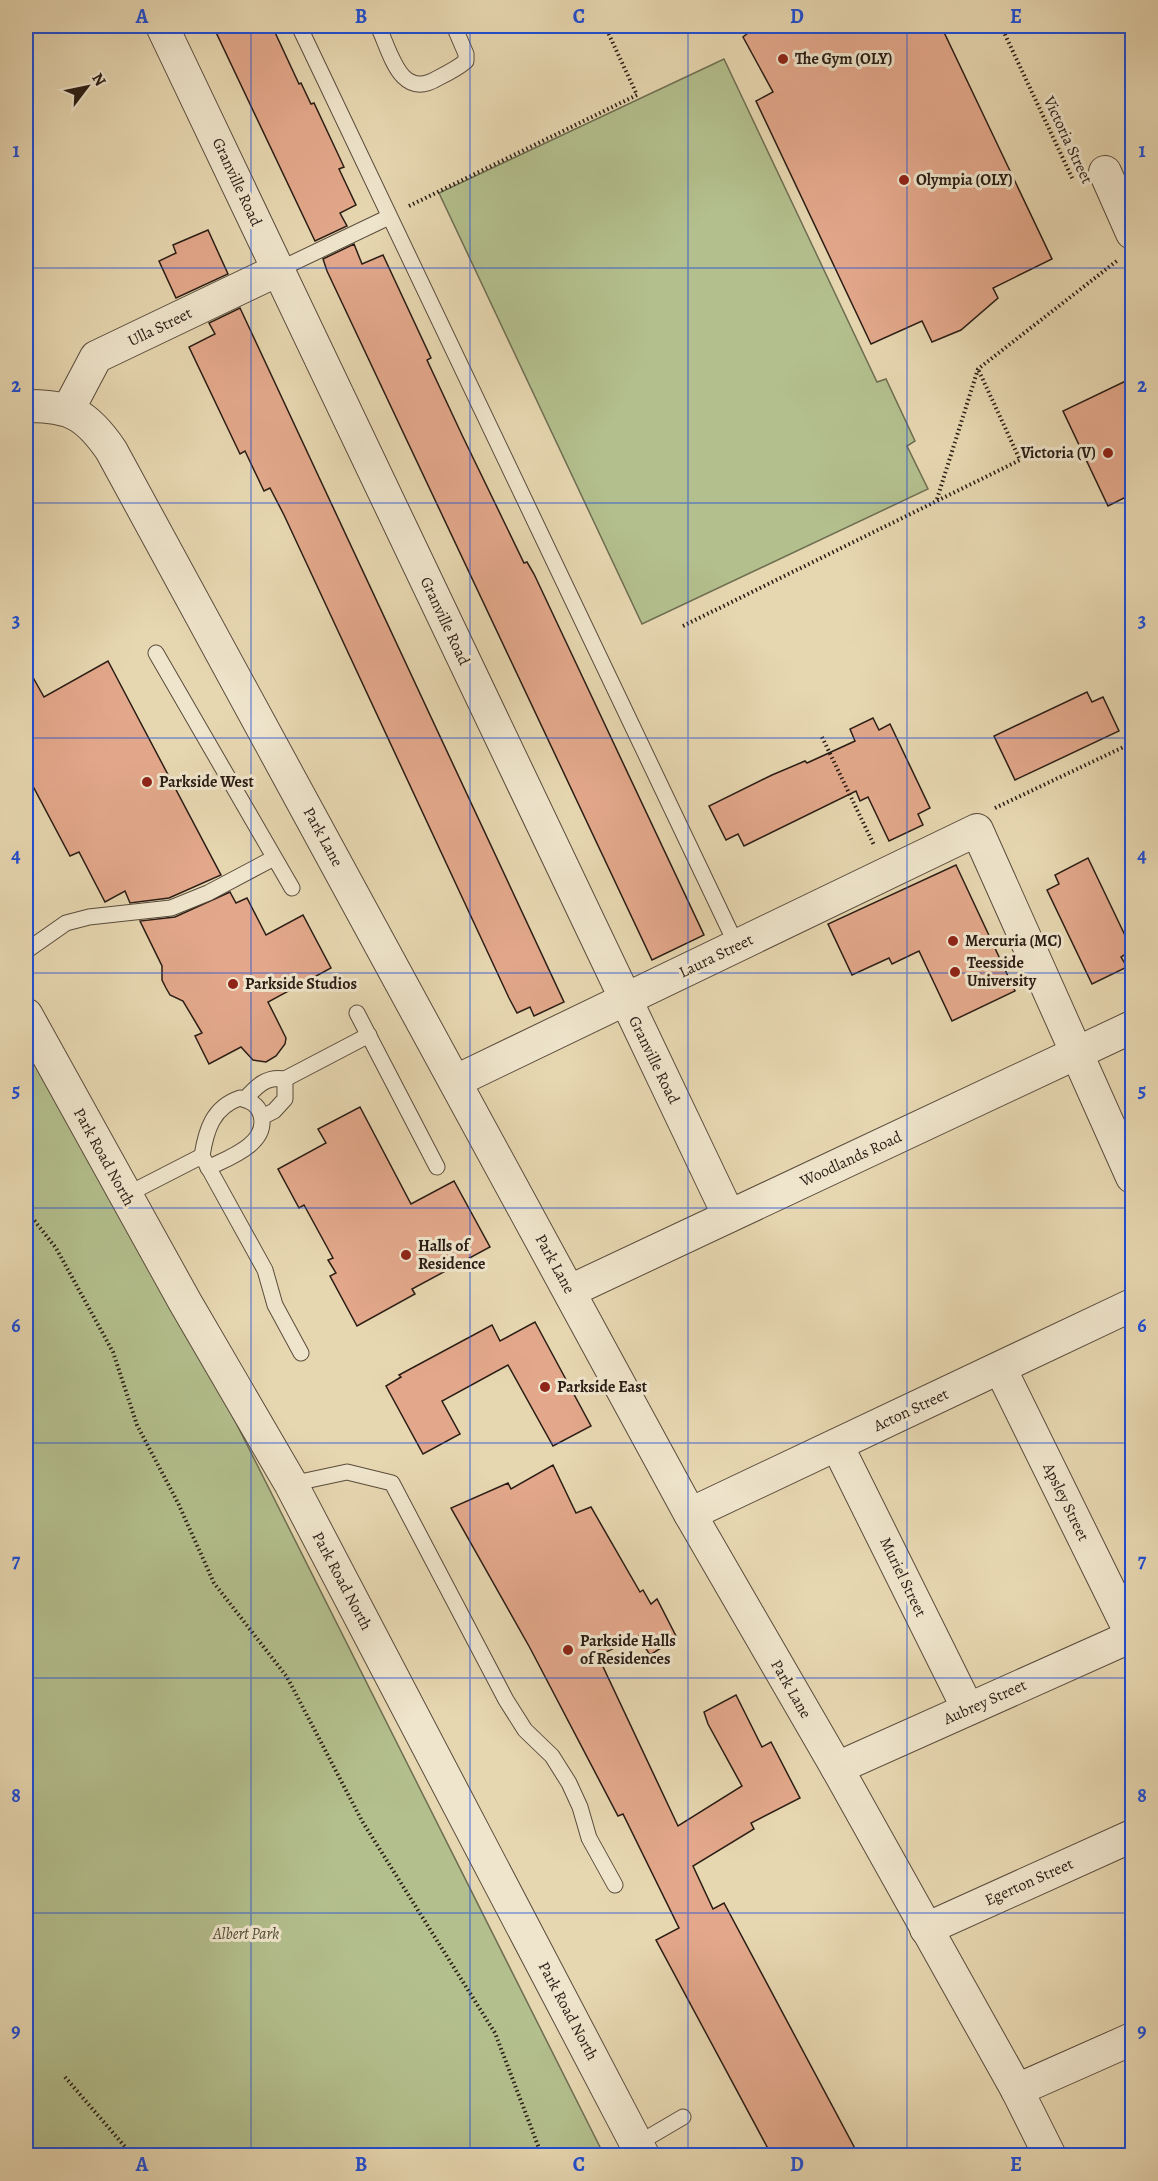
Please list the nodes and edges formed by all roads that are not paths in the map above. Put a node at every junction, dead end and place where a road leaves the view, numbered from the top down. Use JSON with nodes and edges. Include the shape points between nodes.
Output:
{"nodes":[{"id":1,"x":162,"y":26,"type":"edge"},
{"id":2,"x":299,"y":26,"type":"edge"},
{"id":3,"x":378,"y":26,"type":"edge"},
{"id":4,"x":454,"y":26,"type":"edge"},
{"id":5,"x":1104,"y":172,"type":"dead end"},
{"id":6,"x":389,"y":217,"type":"junction"},
{"id":7,"x":1129,"y":244,"type":"edge"},
{"id":8,"x":278,"y":270,"type":"junction"},
{"id":9,"x":31,"y":406,"type":"edge"},
{"id":10,"x":68,"y":410,"type":"junction"},
{"id":11,"x":156,"y":653,"type":"dead end"},
{"id":12,"x":274,"y":858,"type":"junction"},
{"id":13,"x":292,"y":888,"type":"dead end"},
{"id":14,"x":737,"y":946,"type":"junction"},
{"id":15,"x":26,"y":951,"type":"edge"},
{"id":16,"x":625,"y":1000,"type":"junction"},
{"id":17,"x":357,"y":1013,"type":"dead end"},
{"id":18,"x":26,"y":1015,"type":"edge"},
{"id":19,"x":1132,"y":1026,"type":"edge"},
{"id":20,"x":369,"y":1035,"type":"junction"},
{"id":21,"x":1076,"y":1053,"type":"junction"},
{"id":22,"x":285,"y":1079,"type":"junction"},
{"id":23,"x":456,"y":1081,"type":"junction"},
{"id":24,"x":245,"y":1099,"type":"junction"},
{"id":25,"x":262,"y":1117,"type":"junction"},
{"id":26,"x":205,"y":1162,"type":"junction"},
{"id":27,"x":437,"y":1167,"type":"dead end"},
{"id":28,"x":1132,"y":1177,"type":"edge"},
{"id":29,"x":126,"y":1195,"type":"junction"},
{"id":30,"x":729,"y":1216,"type":"junction"},
{"id":31,"x":570,"y":1291,"type":"junction"},
{"id":32,"x":1132,"y":1305,"type":"edge"},
{"id":33,"x":301,"y":1353,"type":"dead end"},
{"id":34,"x":1000,"y":1368,"type":"junction"},
{"id":35,"x":837,"y":1445,"type":"junction"},
{"id":36,"x":291,"y":1484,"type":"junction"},
{"id":37,"x":690,"y":1515,"type":"junction"},
{"id":38,"x":1132,"y":1636,"type":"edge"},
{"id":39,"x":968,"y":1709,"type":"junction"},
{"id":40,"x":837,"y":1768,"type":"junction"},
{"id":41,"x":1132,"y":1836,"type":"edge"},
{"id":42,"x":615,"y":1885,"type":"dead end"},
{"id":43,"x":926,"y":1929,"type":"junction"},
{"id":44,"x":1132,"y":2039,"type":"edge"},
{"id":45,"x":1017,"y":2090,"type":"junction"},
{"id":46,"x":683,"y":2117,"type":"dead end"},
{"id":47,"x":640,"y":2150,"type":"edge"},
{"id":48,"x":1050,"y":2156,"type":"edge"}],
"edges":[{"from":1,"to":8,"type":"street","name":"Granville Road"},
{"from":2,"to":6,"type":"lane"},
{"from":3,"to":4,"type":"lane","via":[[401,75],[416,86],[429,84],[466,61]]},
{"from":5,"to":7,"type":"street"},
{"from":6,"to":8,"type":"lane"},
{"from":6,"to":14,"type":"lane"},
{"from":8,"to":10,"type":"street","name":"Ulla Street","via":[[96,357]]},
{"from":8,"to":16,"type":"street","name":"Granville Road"},
{"from":9,"to":10,"type":"street","name":"Park Lane"},
{"from":10,"to":23,"type":"street","name":"Park Lane","via":[[94,426],[111,450]]},
{"from":11,"to":12,"type":"lane"},
{"from":12,"to":13,"type":"lane"},
{"from":12,"to":15,"type":"lane","via":[[171,909],[66,923]]},
{"from":14,"to":16,"type":"street","name":"Laura Street"},
{"from":14,"to":21,"type":"street","name":"Laura Street","via":[[887,873],[985,819]]},
{"from":16,"to":23,"type":"street","name":"Laura Street"},
{"from":16,"to":30,"type":"street","name":"Granville Road"},
{"from":17,"to":20,"type":"lane"},
{"from":18,"to":29,"type":"street","name":"Park Road North"},
{"from":19,"to":21,"type":"street","name":"Woodlands Road"},
{"from":20,"to":22,"type":"lane"},
{"from":20,"to":27,"type":"lane"},
{"from":21,"to":28,"type":"street"},
{"from":21,"to":30,"type":"street","name":"Woodlands Road"},
{"from":22,"to":24,"type":"lane","via":[[274,1077],[264,1081]]},
{"from":22,"to":25,"type":"lane","via":[[285,1099]]},
{"from":23,"to":31,"type":"street","name":"Park Lane"},
{"from":24,"to":25,"type":"lane","via":[[259,1109]]},
{"from":24,"to":26,"type":"lane","via":[[230,1101],[218,1112],[206,1134]]},
{"from":25,"to":26,"type":"lane","via":[[260,1132],[249,1147]]},
{"from":26,"to":29,"type":"lane"},
{"from":26,"to":33,"type":"lane","via":[[265,1270],[275,1305]]},
{"from":29,"to":36,"type":"street","name":"Park Road North"},
{"from":30,"to":31,"type":"street","name":"Woodlands Road"},
{"from":31,"to":37,"type":"street","name":"Park Lane"},
{"from":32,"to":34,"type":"street","name":"Acton Street"},
{"from":34,"to":35,"type":"street","name":"Acton Street"},
{"from":34,"to":38,"type":"street","name":"Apsley Street"},
{"from":35,"to":37,"type":"street","name":"Acton Street"},
{"from":35,"to":39,"type":"street","name":"Muriel Street"},
{"from":36,"to":42,"type":"lane","via":[[347,1472],[392,1483],[506,1700],[525,1730],[552,1756],[569,1784],[589,1838]]},
{"from":36,"to":47,"type":"street","name":"Park Road North"},
{"from":37,"to":40,"type":"street","name":"Park Lane"},
{"from":38,"to":39,"type":"street","name":"Aubrey Street"},
{"from":39,"to":40,"type":"street","name":"Aubrey Street"},
{"from":40,"to":43,"type":"street","name":"Park Lane"},
{"from":41,"to":43,"type":"street","name":"Egerton Street"},
{"from":43,"to":45,"type":"street","name":"Park Lane"},
{"from":44,"to":45,"type":"street"},
{"from":45,"to":48,"type":"street","name":"Park Lane"},
{"from":46,"to":47,"type":"lane"}]}
